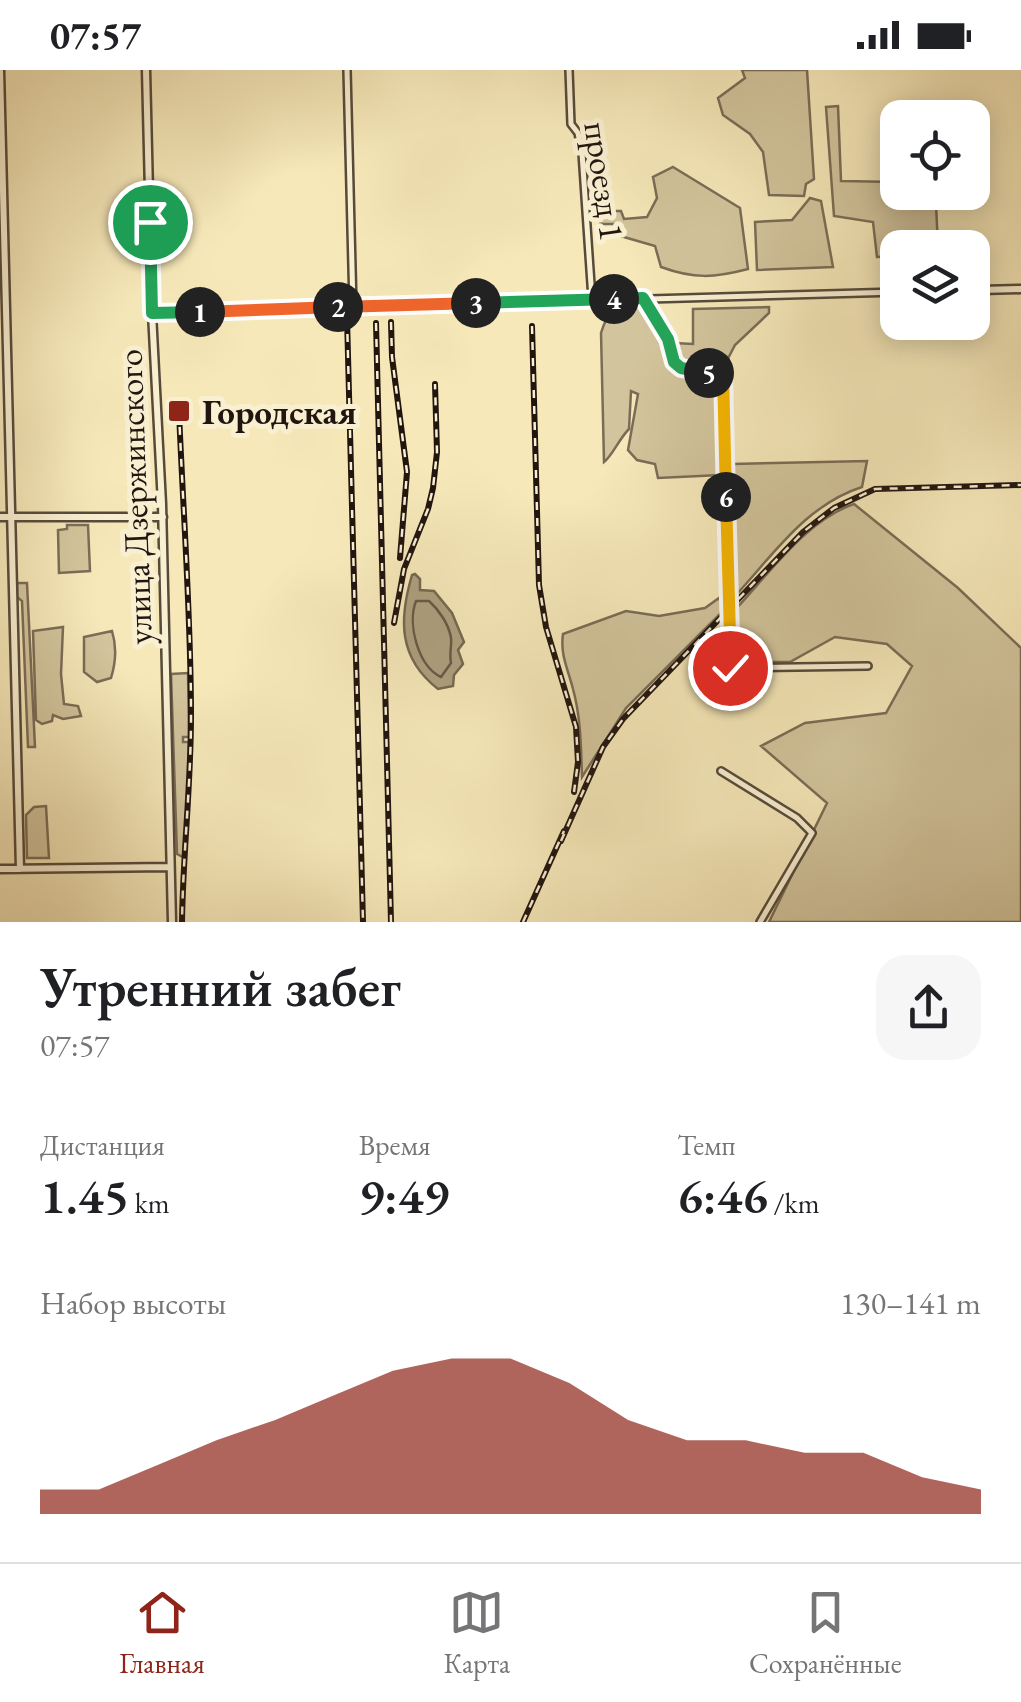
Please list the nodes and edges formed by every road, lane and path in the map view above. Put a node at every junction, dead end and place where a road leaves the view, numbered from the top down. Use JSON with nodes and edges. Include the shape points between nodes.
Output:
{"nodes":[{"id":1,"x":0,"y":70,"type":"edge"},
{"id":2,"x":146,"y":70,"type":"edge"},
{"id":3,"x":346,"y":70,"type":"edge"},
{"id":4,"x":569,"y":70,"type":"edge"},
{"id":5,"x":1,"y":183,"type":"edge"},
{"id":6,"x":2,"y":284,"type":"edge"},
{"id":7,"x":1021,"y":289,"type":"edge"},
{"id":8,"x":990,"y":290,"type":"edge"},
{"id":9,"x":880,"y":292,"type":"edge"},
{"id":10,"x":643,"y":298,"type":"junction"},
{"id":11,"x":592,"y":300,"type":"junction"},
{"id":12,"x":353,"y":307,"type":"junction"},
{"id":13,"x":152,"y":313,"type":"junction"},
{"id":14,"x":11,"y":517,"type":"junction"},
{"id":15,"x":162,"y":517,"type":"junction"},
{"id":16,"x":0,"y":518,"type":"edge"},
{"id":17,"x":868,"y":666,"type":"dead end"},
{"id":18,"x":721,"y":772,"type":"dead end"},
{"id":19,"x":20,"y":868,"type":"junction"},
{"id":20,"x":169,"y":868,"type":"junction"},
{"id":21,"x":0,"y":870,"type":"edge"},
{"id":22,"x":172,"y":922,"type":"edge"},
{"id":23,"x":760,"y":922,"type":"edge"}],
"edges":[{"from":1,"to":5,"type":"street"},
{"from":2,"to":13,"type":"street","name":"улица Дзержинского"},
{"from":3,"to":12,"type":"street"},
{"from":4,"to":11,"type":"street","name":"проезд 1"},
{"from":5,"to":6,"type":"street"},
{"from":6,"to":14,"type":"street"},
{"from":7,"to":8,"type":"street"},
{"from":9,"to":10,"type":"street"},
{"from":10,"to":11,"type":"street"},
{"from":10,"to":17,"type":"street","via":[[674,362],[723,373],[730,668]]},
{"from":11,"to":12,"type":"street"},
{"from":12,"to":13,"type":"street"},
{"from":13,"to":15,"type":"street","name":"улица Дзержинского"},
{"from":14,"to":15,"type":"street"},
{"from":14,"to":16,"type":"street"},
{"from":14,"to":19,"type":"street"},
{"from":15,"to":20,"type":"street","name":"улица Дзержинского"},
{"from":18,"to":23,"type":"street","via":[[812,833]]},
{"from":19,"to":20,"type":"street"},
{"from":19,"to":21,"type":"street"},
{"from":20,"to":22,"type":"street","name":"улица Дзержинского"}]}
